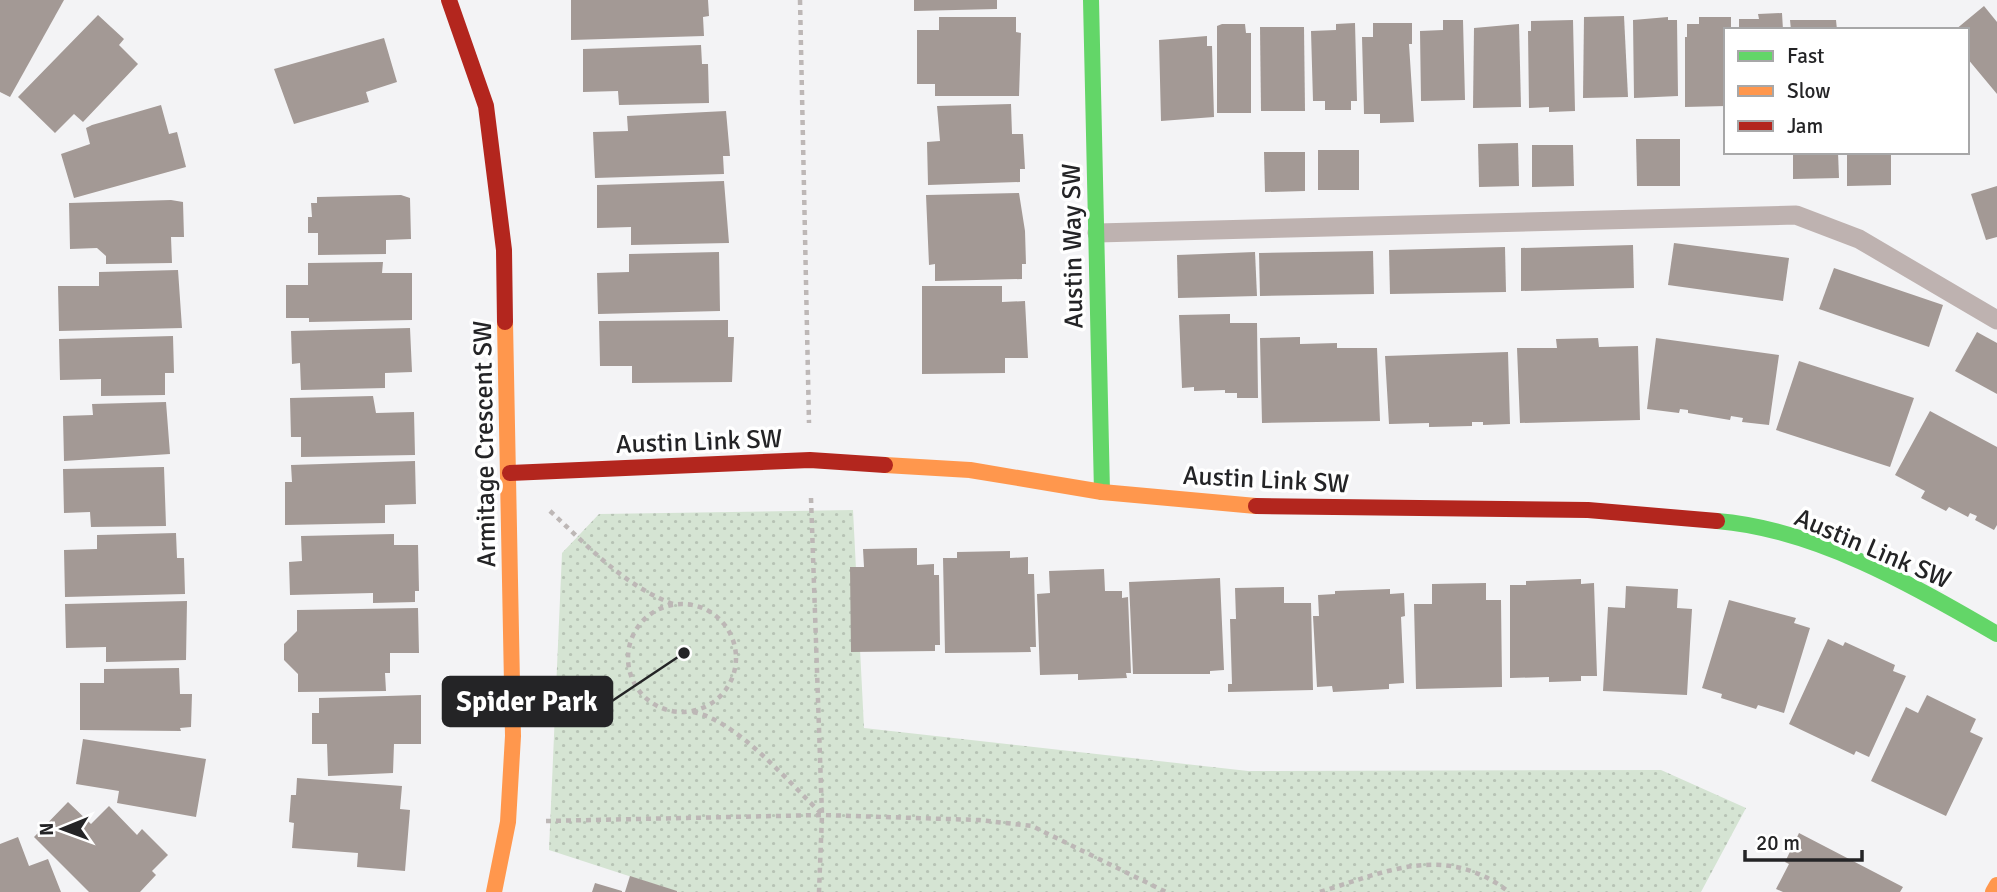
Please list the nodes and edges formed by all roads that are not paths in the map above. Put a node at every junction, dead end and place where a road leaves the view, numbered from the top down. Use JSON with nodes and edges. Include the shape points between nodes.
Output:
{"nodes":[{"id":1,"x":449,"y":0,"type":"edge"},
{"id":2,"x":1091,"y":0,"type":"edge"},
{"id":3,"x":1097,"y":233,"type":"junction"},
{"id":4,"x":1997,"y":320,"type":"edge"},
{"id":5,"x":510,"y":473,"type":"junction"},
{"id":6,"x":1102,"y":492,"type":"junction"},
{"id":7,"x":1997,"y":634,"type":"edge"},
{"id":8,"x":1997,"y":885,"type":"edge"},
{"id":9,"x":494,"y":892,"type":"edge"},
{"id":10,"x":1993,"y":892,"type":"edge"}],
"edges":[{"from":1,"to":5,"type":"street","name":"Armitage Crescent SW","via":[[486,106],[504,250]]},
{"from":2,"to":3,"type":"street","name":"Austin Way SW"},
{"from":3,"to":4,"type":"lane","via":[[1796,215],[1859,239]]},
{"from":3,"to":6,"type":"street","name":"Austin Way SW"},
{"from":5,"to":6,"type":"street","name":"Austin Link SW","via":[[810,460],[970,470]]},
{"from":5,"to":9,"type":"street","name":"Armitage Crescent SW","via":[[513,736],[508,822]]},
{"from":6,"to":7,"type":"street","name":"Austin Link SW","via":[[1273,508],[1588,510],[1734,522],[1799,538],[1910,584]]},
{"from":8,"to":10,"type":"street"}]}
